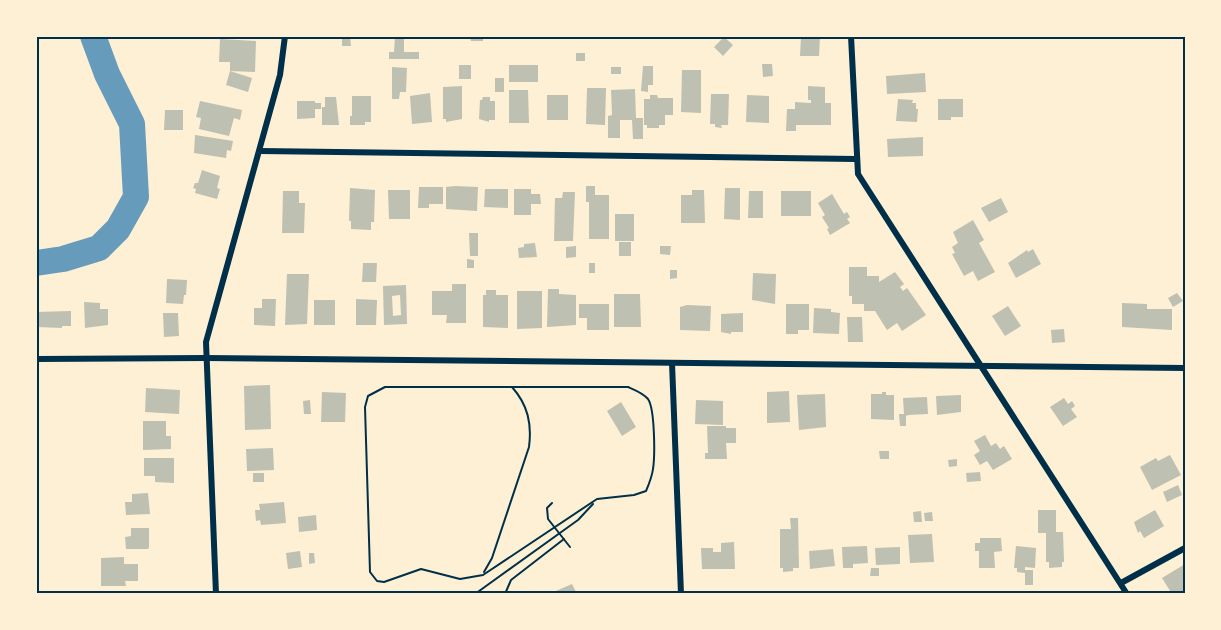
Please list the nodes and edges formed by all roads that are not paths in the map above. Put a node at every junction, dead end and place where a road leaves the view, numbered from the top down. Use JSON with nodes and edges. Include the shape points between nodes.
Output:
{"nodes":[{"id":1,"x":285,"y":36,"type":"edge"},
{"id":2,"x":851,"y":36,"type":"edge"},
{"id":3,"x":260,"y":151,"type":"junction"},
{"id":4,"x":856,"y":159,"type":"junction"},
{"id":5,"x":206,"y":358,"type":"junction"},
{"id":6,"x":36,"y":359,"type":"edge"},
{"id":7,"x":672,"y":363,"type":"junction"},
{"id":8,"x":980,"y":364,"type":"junction"},
{"id":9,"x":1185,"y":368,"type":"edge"},
{"id":10,"x":1185,"y":548,"type":"edge"},
{"id":11,"x":1120,"y":584,"type":"junction"},
{"id":12,"x":216,"y":594,"type":"edge"},
{"id":13,"x":681,"y":594,"type":"edge"},
{"id":14,"x":1127,"y":594,"type":"edge"}],
"edges":[{"from":1,"to":3,"type":"street","via":[[280,75]]},
{"from":2,"to":4,"type":"street"},
{"from":3,"to":4,"type":"street"},
{"from":3,"to":5,"type":"street","via":[[207,331]]},
{"from":4,"to":8,"type":"street","via":[[858,174]]},
{"from":5,"to":6,"type":"street"},
{"from":5,"to":7,"type":"street"},
{"from":5,"to":12,"type":"street"},
{"from":7,"to":8,"type":"street"},
{"from":7,"to":13,"type":"street"},
{"from":8,"to":9,"type":"street"},
{"from":8,"to":11,"type":"street"},
{"from":10,"to":11,"type":"street"},
{"from":11,"to":14,"type":"street"}]}
